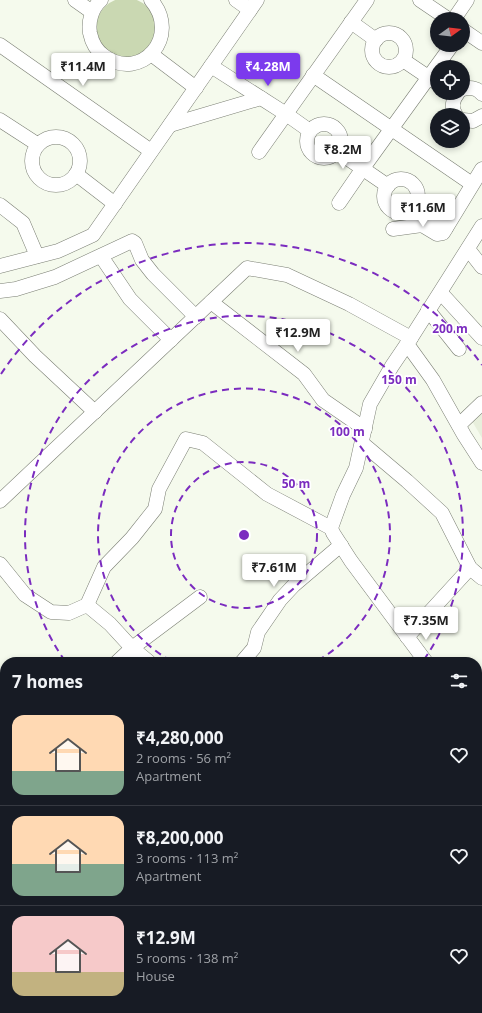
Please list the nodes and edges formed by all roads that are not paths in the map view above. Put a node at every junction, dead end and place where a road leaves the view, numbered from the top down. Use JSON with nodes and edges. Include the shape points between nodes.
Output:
{"nodes":[{"id":1,"x":75,"y":0,"type":"edge"},
{"id":2,"x":102,"y":0,"type":"edge"},
{"id":3,"x":150,"y":0,"type":"edge"},
{"id":4,"x":236,"y":0,"type":"edge"},
{"id":5,"x":367,"y":0,"type":"edge"},
{"id":6,"x":420,"y":0,"type":"edge"},
{"id":7,"x":467,"y":0,"type":"edge"},
{"id":8,"x":254,"y":5,"type":"edge"},
{"id":9,"x":92,"y":12,"type":"junction"},
{"id":10,"x":438,"y":12,"type":"edge"},
{"id":11,"x":459,"y":12,"type":"edge"},
{"id":12,"x":351,"y":22,"type":"junction"},
{"id":13,"x":470,"y":35,"type":"edge"},
{"id":14,"x":376,"y":40,"type":"junction"},
{"id":15,"x":482,"y":43,"type":"edge"},
{"id":16,"x":0,"y":45,"type":"edge"},
{"id":17,"x":151,"y":54,"type":"junction"},
{"id":18,"x":403,"y":60,"type":"junction"},
{"id":19,"x":211,"y":66,"type":"junction"},
{"id":20,"x":313,"y":75,"type":"junction"},
{"id":21,"x":430,"y":78,"type":"edge"},
{"id":22,"x":430,"y":84,"type":"edge"},
{"id":23,"x":196,"y":88,"type":"junction"},
{"id":24,"x":470,"y":88,"type":"edge"},
{"id":25,"x":482,"y":94,"type":"edge"},
{"id":26,"x":261,"y":98,"type":"junction"},
{"id":27,"x":286,"y":114,"type":"junction"},
{"id":28,"x":482,"y":116,"type":"edge"},
{"id":29,"x":0,"y":120,"type":"edge"},
{"id":30,"x":470,"y":121,"type":"edge"},
{"id":31,"x":170,"y":125,"type":"junction"},
{"id":32,"x":392,"y":129,"type":"junction"},
{"id":33,"x":310,"y":131,"type":"junction"},
{"id":34,"x":37,"y":144,"type":"junction"},
{"id":35,"x":151,"y":151,"type":"junction"},
{"id":36,"x":337,"y":151,"type":"junction"},
{"id":37,"x":259,"y":152,"type":"dead end"},
{"id":38,"x":363,"y":168,"type":"junction"},
{"id":39,"x":482,"y":169,"type":"edge"},
{"id":40,"x":76,"y":174,"type":"junction"},
{"id":41,"x":472,"y":184,"type":"junction"},
{"id":42,"x":388,"y":186,"type":"junction"},
{"id":43,"x":339,"y":203,"type":"dead end"},
{"id":44,"x":115,"y":204,"type":"junction"},
{"id":45,"x":0,"y":205,"type":"edge"},
{"id":46,"x":415,"y":206,"type":"junction"},
{"id":47,"x":482,"y":226,"type":"edge"},
{"id":48,"x":446,"y":228,"type":"junction"},
{"id":49,"x":393,"y":229,"type":"dead end"},
{"id":50,"x":468,"y":249,"type":"junction"},
{"id":51,"x":37,"y":256,"type":"junction"},
{"id":52,"x":101,"y":256,"type":"junction"},
{"id":53,"x":0,"y":266,"type":"edge"},
{"id":54,"x":482,"y":267,"type":"edge"},
{"id":55,"x":0,"y":291,"type":"edge"},
{"id":56,"x":441,"y":292,"type":"junction"},
{"id":57,"x":211,"y":302,"type":"junction"},
{"id":58,"x":428,"y":310,"type":"junction"},
{"id":59,"x":196,"y":317,"type":"junction"},
{"id":60,"x":0,"y":319,"type":"edge"},
{"id":61,"x":482,"y":338,"type":"edge"},
{"id":62,"x":171,"y":340,"type":"junction"},
{"id":63,"x":409,"y":341,"type":"junction"},
{"id":64,"x":459,"y":349,"type":"dead end"},
{"id":65,"x":482,"y":403,"type":"edge"},
{"id":66,"x":94,"y":412,"type":"junction"},
{"id":67,"x":459,"y":424,"type":"junction"},
{"id":68,"x":365,"y":429,"type":"junction"},
{"id":69,"x":362,"y":443,"type":"junction"},
{"id":70,"x":482,"y":463,"type":"edge"},
{"id":71,"x":0,"y":501,"type":"edge"},
{"id":72,"x":331,"y":528,"type":"junction"},
{"id":73,"x":341,"y":546,"type":"junction"},
{"id":74,"x":0,"y":564,"type":"edge"},
{"id":75,"x":470,"y":568,"type":"junction"},
{"id":76,"x":482,"y":578,"type":"edge"},
{"id":77,"x":200,"y":597,"type":"dead end"},
{"id":78,"x":87,"y":605,"type":"junction"},
{"id":79,"x":407,"y":637,"type":"junction"},
{"id":80,"x":132,"y":648,"type":"junction"},
{"id":81,"x":122,"y":657,"type":"edge"},
{"id":82,"x":142,"y":657,"type":"edge"},
{"id":83,"x":246,"y":657,"type":"edge"},
{"id":84,"x":418,"y":657,"type":"edge"}],
"edges":[{"from":1,"to":9,"type":"street"},
{"from":2,"to":9,"type":"street"},
{"from":3,"to":17,"type":"street","via":[[157,8],[162,27],[161,37]]},
{"from":4,"to":8,"type":"street"},
{"from":5,"to":12,"type":"street"},
{"from":6,"to":10,"type":"street"},
{"from":7,"to":11,"type":"street"},
{"from":8,"to":19,"type":"street"},
{"from":9,"to":17,"type":"street","via":[[89,30],[91,39],[105,57],[126,64],[135,63]]},
{"from":12,"to":14,"type":"street"},
{"from":12,"to":20,"type":"street"},
{"from":13,"to":15,"type":"street"},
{"from":14,"to":18,"type":"street","via":[[373,44],[373,55],[379,63],[389,66]]},
{"from":14,"to":18,"type":"street","via":[[391,33],[397,35],[405,43]]},
{"from":16,"to":35,"type":"street"},
{"from":17,"to":23,"type":"street"},
{"from":18,"to":21,"type":"street"},
{"from":19,"to":23,"type":"street"},
{"from":19,"to":26,"type":"street"},
{"from":20,"to":27,"type":"street"},
{"from":20,"to":32,"type":"street"},
{"from":22,"to":32,"type":"street"},
{"from":23,"to":31,"type":"street"},
{"from":24,"to":25,"type":"street"},
{"from":26,"to":27,"type":"street"},
{"from":26,"to":31,"type":"street"},
{"from":27,"to":33,"type":"street"},
{"from":27,"to":37,"type":"street"},
{"from":28,"to":30,"type":"street"},
{"from":29,"to":34,"type":"street"},
{"from":31,"to":35,"type":"street"},
{"from":32,"to":38,"type":"street"},
{"from":32,"to":41,"type":"street"},
{"from":33,"to":36,"type":"street","via":[[307,140],[314,154],[323,158]]},
{"from":33,"to":36,"type":"street","via":[[320,124],[331,125],[339,134],[340,145]]},
{"from":34,"to":40,"type":"street","via":[[53,136],[71,141],[80,157],[80,166]]},
{"from":34,"to":40,"type":"street","via":[[31,159],[35,174],[41,180],[52,185],[64,184]]},
{"from":35,"to":44,"type":"street"},
{"from":36,"to":38,"type":"street"},
{"from":38,"to":42,"type":"street"},
{"from":38,"to":43,"type":"street"},
{"from":39,"to":41,"type":"street"},
{"from":40,"to":44,"type":"street"},
{"from":41,"to":48,"type":"street"},
{"from":42,"to":46,"type":"street","via":[[384,196],[391,209],[406,212]]},
{"from":42,"to":46,"type":"street","via":[[397,179],[409,180],[418,194]]},
{"from":44,"to":51,"type":"street","via":[[93,235],[58,251]]},
{"from":45,"to":51,"type":"street","via":[[23,223]]},
{"from":46,"to":48,"type":"street"},
{"from":47,"to":50,"type":"street"},
{"from":48,"to":49,"type":"street","via":[[443,233],[437,234],[422,225]]},
{"from":50,"to":54,"type":"street"},
{"from":50,"to":56,"type":"street"},
{"from":51,"to":53,"type":"street"},
{"from":52,"to":55,"type":"street","via":[[55,276],[16,289]]},
{"from":52,"to":59,"type":"street","via":[[132,241],[153,274]]},
{"from":52,"to":62,"type":"street","via":[[130,299]]},
{"from":56,"to":58,"type":"street"},
{"from":56,"to":61,"type":"street"},
{"from":57,"to":59,"type":"street"},
{"from":57,"to":63,"type":"street","via":[[247,268],[287,275],[349,304]]},
{"from":57,"to":68,"type":"street","via":[[304,374],[323,400]]},
{"from":58,"to":63,"type":"street"},
{"from":58,"to":64,"type":"street"},
{"from":59,"to":62,"type":"street"},
{"from":60,"to":66,"type":"street"},
{"from":62,"to":66,"type":"street"},
{"from":63,"to":67,"type":"street"},
{"from":63,"to":68,"type":"street","via":[[370,404]]},
{"from":65,"to":67,"type":"street"},
{"from":66,"to":71,"type":"street"},
{"from":67,"to":70,"type":"street"},
{"from":68,"to":69,"type":"street"},
{"from":69,"to":72,"type":"street","via":[[356,468]]},
{"from":69,"to":75,"type":"street","via":[[442,513]]},
{"from":72,"to":73,"type":"street"},
{"from":72,"to":78,"type":"street","via":[[267,494],[203,443],[186,439],[159,489],[155,509],[104,567]]},
{"from":73,"to":79,"type":"street"},
{"from":73,"to":83,"type":"street","via":[[280,600],[258,632],[254,648]]},
{"from":74,"to":78,"type":"street","via":[[25,595],[51,612],[69,613]]},
{"from":75,"to":76,"type":"street"},
{"from":75,"to":79,"type":"street"},
{"from":77,"to":80,"type":"street"},
{"from":78,"to":80,"type":"street","via":[[110,624]]},
{"from":79,"to":84,"type":"street"},
{"from":80,"to":81,"type":"street"},
{"from":80,"to":82,"type":"street"}]}
